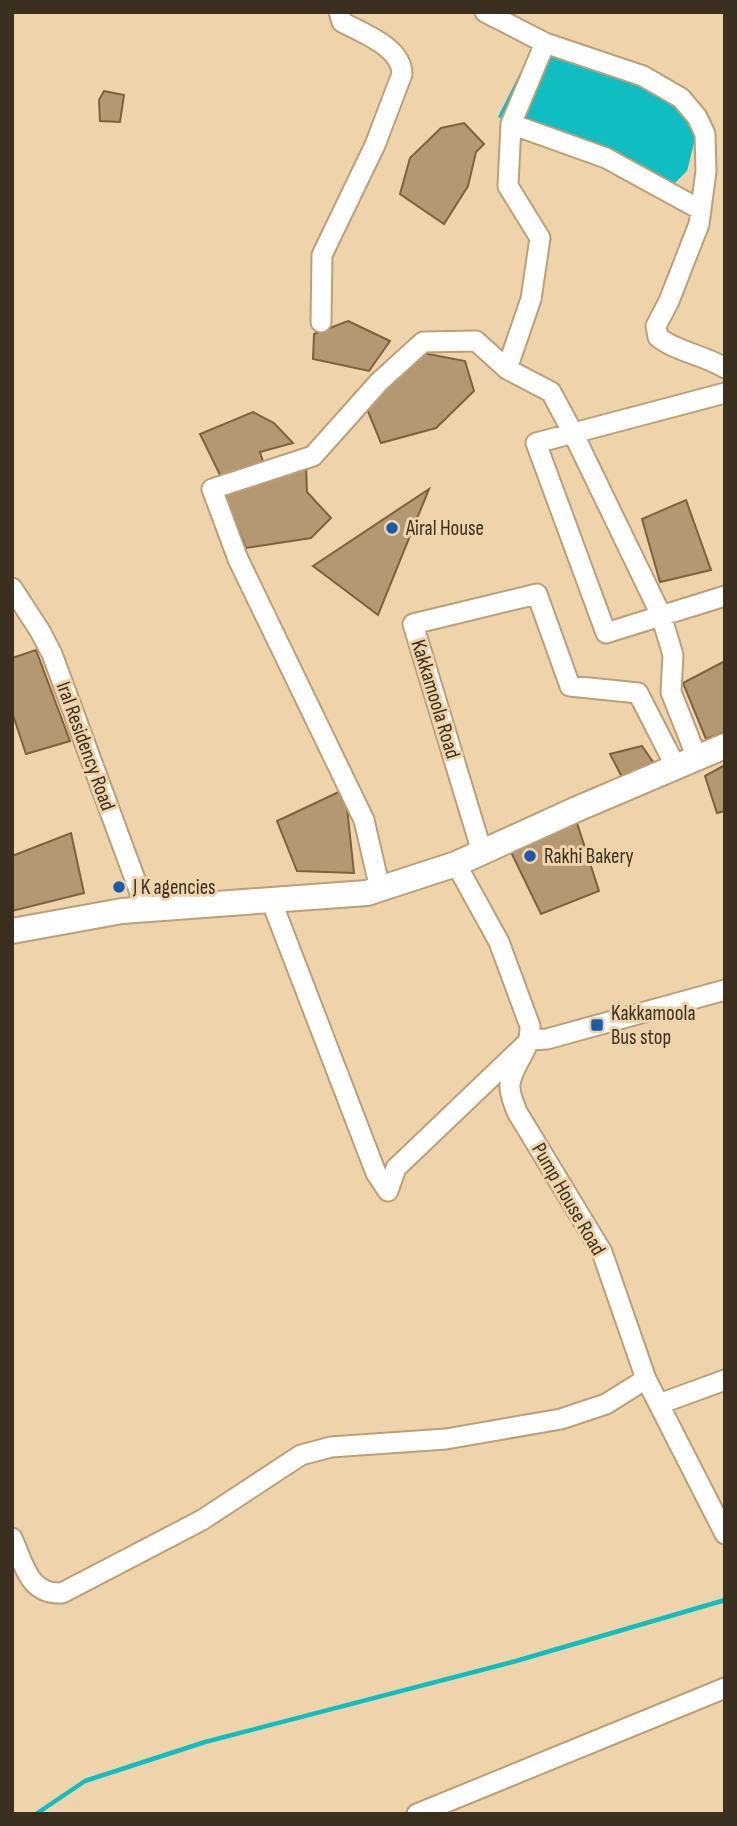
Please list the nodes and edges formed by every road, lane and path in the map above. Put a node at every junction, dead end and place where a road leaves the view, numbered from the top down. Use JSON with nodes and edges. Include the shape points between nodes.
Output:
{"nodes":[{"id":1,"x":339,"y":12,"type":"edge"},
{"id":2,"x":485,"y":12,"type":"edge"},
{"id":3,"x":545,"y":43,"type":"junction"},
{"id":4,"x":511,"y":124,"type":"junction"},
{"id":5,"x":701,"y":210,"type":"junction"},
{"id":6,"x":321,"y":322,"type":"dead end"},
{"id":7,"x":725,"y":368,"type":"edge"},
{"id":8,"x":507,"y":369,"type":"junction"},
{"id":9,"x":725,"y":393,"type":"edge"},
{"id":10,"x":573,"y":433,"type":"junction"},
{"id":11,"x":12,"y":589,"type":"edge"},
{"id":12,"x":725,"y":596,"type":"edge"},
{"id":13,"x":661,"y":615,"type":"junction"},
{"id":14,"x":725,"y":746,"type":"edge"},
{"id":15,"x":686,"y":762,"type":"junction"},
{"id":16,"x":482,"y":852,"type":"junction"},
{"id":17,"x":456,"y":864,"type":"junction"},
{"id":18,"x":380,"y":889,"type":"junction"},
{"id":19,"x":271,"y":900,"type":"junction"},
{"id":20,"x":146,"y":909,"type":"junction"},
{"id":21,"x":12,"y":931,"type":"edge"},
{"id":22,"x":725,"y":990,"type":"edge"},
{"id":23,"x":530,"y":1040,"type":"junction"},
{"id":24,"x":646,"y":1379,"type":"junction"},
{"id":25,"x":725,"y":1380,"type":"edge"},
{"id":26,"x":659,"y":1404,"type":"junction"},
{"id":27,"x":725,"y":1534,"type":"edge"},
{"id":28,"x":12,"y":1538,"type":"edge"},
{"id":29,"x":725,"y":1688,"type":"edge"},
{"id":30,"x":417,"y":1814,"type":"edge"}],
"edges":[{"from":1,"to":6,"type":"street","via":[[342,22],[394,54],[402,74],[375,145],[322,255]]},
{"from":2,"to":3,"type":"street"},
{"from":3,"to":4,"type":"street"},
{"from":3,"to":5,"type":"street","via":[[643,76],[681,98],[705,134]]},
{"from":4,"to":5,"type":"street","via":[[606,159]]},
{"from":4,"to":8,"type":"street","via":[[508,186],[540,238],[531,299]]},
{"from":5,"to":7,"type":"street","via":[[656,326],[658,337],[667,344]]},
{"from":8,"to":10,"type":"street","via":[[551,392]]},
{"from":8,"to":18,"type":"street","via":[[476,341],[424,342],[379,382],[313,456],[212,489],[237,559],[364,820]]},
{"from":9,"to":10,"type":"street"},
{"from":10,"to":13,"type":"street"},
{"from":10,"to":13,"type":"street","via":[[537,443],[606,633]]},
{"from":11,"to":20,"type":"street","name":"Iral Residency Road","via":[[52,654]]},
{"from":12,"to":13,"type":"street"},
{"from":13,"to":15,"type":"street","via":[[673,655],[671,692]]},
{"from":14,"to":15,"type":"main road"},
{"from":15,"to":16,"type":"main road"},
{"from":15,"to":16,"type":"street","name":"Kakkamoola Road","via":[[638,694],[570,686],[537,594],[413,624]]},
{"from":16,"to":17,"type":"main road"},
{"from":17,"to":18,"type":"main road"},
{"from":17,"to":23,"type":"street","via":[[499,942],[530,1026]]},
{"from":18,"to":19,"type":"main road"},
{"from":19,"to":20,"type":"main road"},
{"from":19,"to":23,"type":"street","via":[[376,1173],[388,1191],[397,1168]]},
{"from":20,"to":21,"type":"main road"},
{"from":22,"to":23,"type":"street"},
{"from":23,"to":24,"type":"street","name":"Pump House Road","via":[[510,1083],[511,1096],[602,1252]]},
{"from":24,"to":26,"type":"street","name":"Pump House Road"},
{"from":24,"to":28,"type":"street","via":[[606,1405],[561,1419],[446,1439],[331,1447],[301,1455],[202,1520],[62,1593],[50,1594],[32,1581]]},
{"from":25,"to":26,"type":"street"},
{"from":26,"to":27,"type":"street","name":"Pump House Road"},
{"from":29,"to":30,"type":"street"}]}
